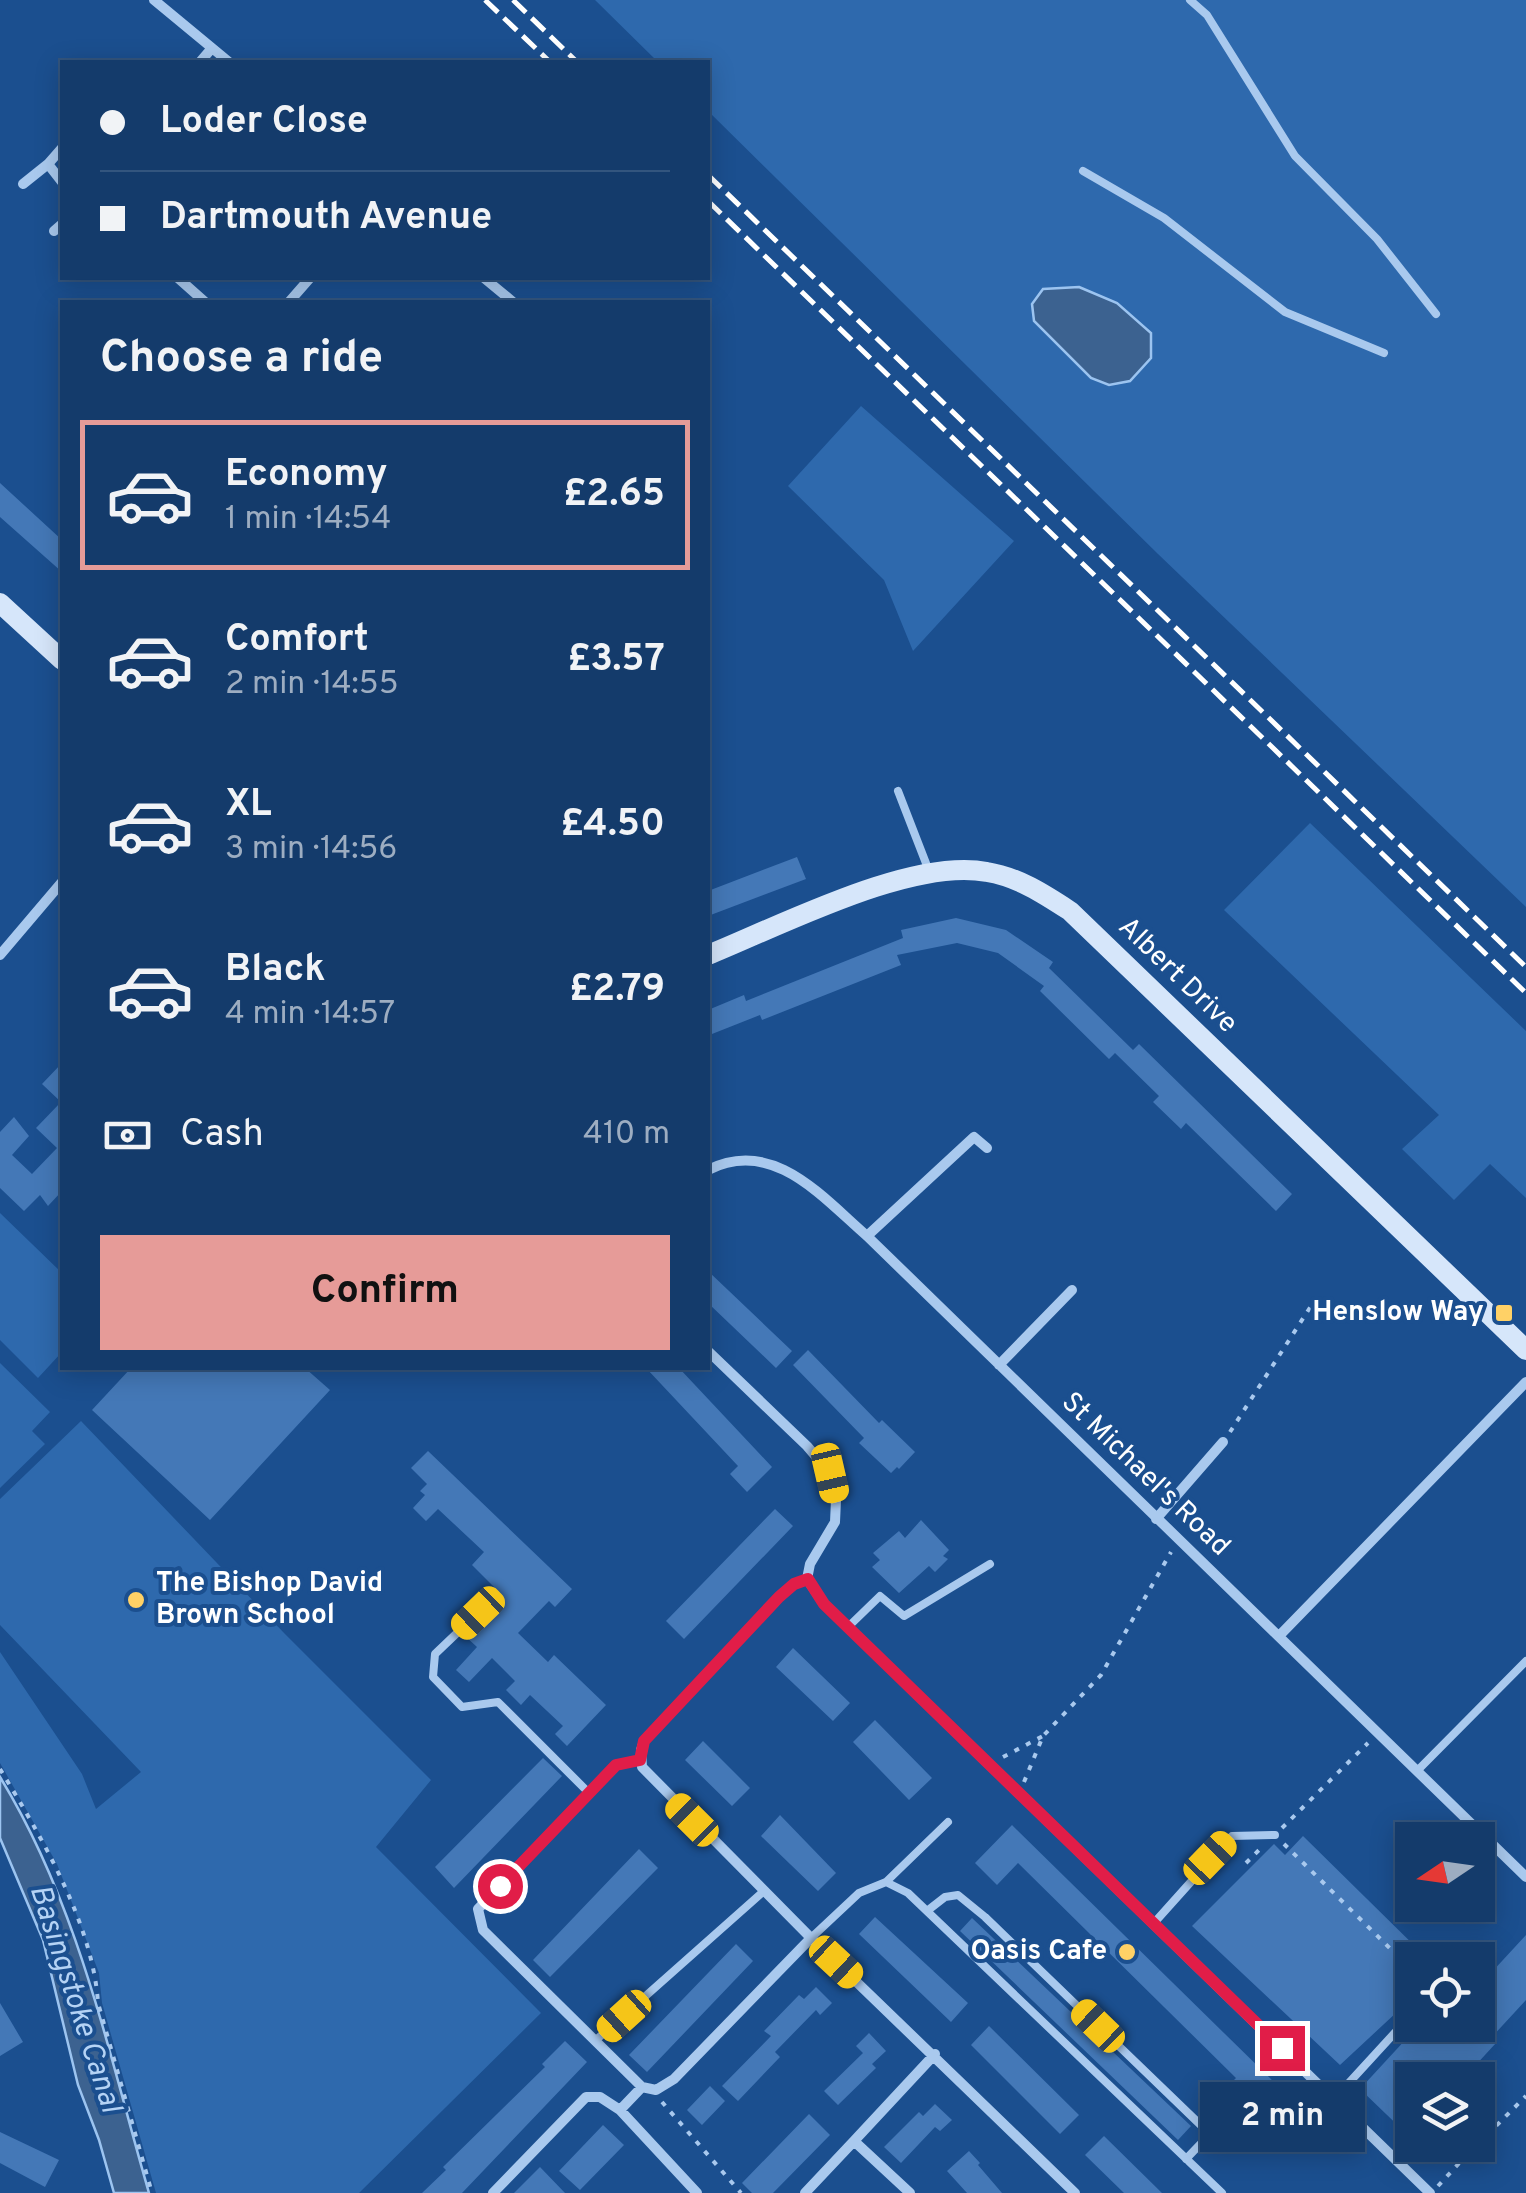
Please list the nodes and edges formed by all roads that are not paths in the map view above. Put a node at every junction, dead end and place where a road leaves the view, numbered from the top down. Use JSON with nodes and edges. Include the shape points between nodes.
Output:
{"nodes":[{"id":1,"x":154,"y":0,"type":"edge"},
{"id":2,"x":1190,"y":0,"type":"edge"},
{"id":3,"x":212,"y":48,"type":"junction"},
{"id":4,"x":202,"y":60,"type":"edge"},
{"id":5,"x":227,"y":60,"type":"edge"},
{"id":6,"x":60,"y":150,"type":"edge"},
{"id":7,"x":48,"y":164,"type":"junction"},
{"id":8,"x":1082,"y":171,"type":"dead end"},
{"id":9,"x":60,"y":179,"type":"edge"},
{"id":10,"x":23,"y":184,"type":"dead end"},
{"id":11,"x":180,"y":280,"type":"edge"},
{"id":12,"x":308,"y":280,"type":"edge"},
{"id":13,"x":486,"y":280,"type":"edge"},
{"id":14,"x":203,"y":300,"type":"edge"},
{"id":15,"x":291,"y":300,"type":"edge"},
{"id":16,"x":511,"y":300,"type":"edge"},
{"id":17,"x":1436,"y":314,"type":"dead end"},
{"id":18,"x":1384,"y":353,"type":"dead end"},
{"id":19,"x":0,"y":603,"type":"edge"},
{"id":20,"x":60,"y":658,"type":"edge"},
{"id":21,"x":898,"y":791,"type":"dead end"},
{"id":22,"x":930,"y":871,"type":"junction"},
{"id":23,"x":60,"y":884,"type":"edge"},
{"id":24,"x":710,"y":954,"type":"edge"},
{"id":25,"x":0,"y":955,"type":"edge"},
{"id":26,"x":986,"y":1148,"type":"dead end"},
{"id":27,"x":710,"y":1169,"type":"edge"},
{"id":28,"x":867,"y":1236,"type":"junction"},
{"id":29,"x":1072,"y":1290,"type":"dead end"},
{"id":30,"x":1526,"y":1350,"type":"edge"},
{"id":31,"x":710,"y":1354,"type":"edge"},
{"id":32,"x":1000,"y":1365,"type":"junction"},
{"id":33,"x":1526,"y":1382,"type":"edge"},
{"id":34,"x":1223,"y":1442,"type":"road end"},
{"id":35,"x":1156,"y":1518,"type":"junction"},
{"id":36,"x":990,"y":1564,"type":"dead end"},
{"id":37,"x":808,"y":1579,"type":"junction"},
{"id":38,"x":478,"y":1613,"type":"dead end"},
{"id":39,"x":848,"y":1627,"type":"junction"},
{"id":40,"x":1280,"y":1635,"type":"junction"},
{"id":41,"x":1526,"y":1661,"type":"edge"},
{"id":42,"x":640,"y":1760,"type":"junction"},
{"id":43,"x":1418,"y":1771,"type":"junction"},
{"id":44,"x":590,"y":1793,"type":"junction"},
{"id":45,"x":948,"y":1822,"type":"dead end"},
{"id":46,"x":1275,"y":1835,"type":"road end"},
{"id":47,"x":1526,"y":1877,"type":"edge"},
{"id":48,"x":886,"y":1882,"type":"junction"},
{"id":49,"x":764,"y":1891,"type":"junction"},
{"id":50,"x":927,"y":1912,"type":"junction"},
{"id":51,"x":1154,"y":1923,"type":"junction"},
{"id":52,"x":812,"y":1938,"type":"junction"},
{"id":53,"x":1395,"y":2033,"type":"edge"},
{"id":54,"x":596,"y":2040,"type":"junction"},
{"id":55,"x":935,"y":2054,"type":"junction"},
{"id":56,"x":642,"y":2087,"type":"junction"},
{"id":57,"x":1335,"y":2098,"type":"junction"},
{"id":58,"x":620,"y":2110,"type":"junction"},
{"id":59,"x":854,"y":2142,"type":"junction"},
{"id":60,"x":1186,"y":2158,"type":"junction"},
{"id":61,"x":493,"y":2193,"type":"edge"},
{"id":62,"x":697,"y":2193,"type":"edge"},
{"id":63,"x":806,"y":2193,"type":"edge"},
{"id":64,"x":910,"y":2193,"type":"edge"},
{"id":65,"x":1075,"y":2193,"type":"edge"},
{"id":66,"x":1222,"y":2193,"type":"edge"},
{"id":67,"x":1431,"y":2193,"type":"edge"}],
"edges":[{"from":1,"to":3,"type":"street"},
{"from":2,"to":17,"type":"lane","via":[[1296,156],[1377,239]]},
{"from":3,"to":4,"type":"street"},
{"from":3,"to":5,"type":"street"},
{"from":6,"to":7,"type":"street"},
{"from":7,"to":9,"type":"street"},
{"from":7,"to":10,"type":"street"},
{"from":8,"to":18,"type":"lane","via":[[1164,218],[1286,312]]},
{"from":11,"to":14,"type":"street"},
{"from":12,"to":15,"type":"street"},
{"from":13,"to":16,"type":"street"},
{"from":19,"to":20,"type":"street"},
{"from":21,"to":22,"type":"lane"},
{"from":22,"to":24,"type":"street","name":"Albert Drive"},
{"from":22,"to":30,"type":"street","name":"Albert Drive","via":[[1007,876],[1070,911]]},
{"from":23,"to":25,"type":"street"},
{"from":26,"to":28,"type":"street","via":[[974,1137]]},
{"from":27,"to":28,"type":"street","name":"St Michael's Road","via":[[741,1160],[774,1163]]},
{"from":28,"to":32,"type":"street","name":"St Michael's Road"},
{"from":29,"to":32,"type":"street"},
{"from":31,"to":37,"type":"street","via":[[830,1473],[835,1522]]},
{"from":32,"to":35,"type":"street","name":"St Michael's Road"},
{"from":33,"to":40,"type":"street"},
{"from":34,"to":35,"type":"street"},
{"from":35,"to":40,"type":"street","name":"St Michael's Road"},
{"from":36,"to":39,"type":"lane","via":[[904,1616],[880,1596]]},
{"from":37,"to":39,"type":"street"},
{"from":37,"to":42,"type":"street","via":[[779,1597],[644,1741]]},
{"from":38,"to":44,"type":"lane","via":[[435,1654],[433,1677],[462,1708],[498,1702]]},
{"from":39,"to":51,"type":"street"},
{"from":40,"to":43,"type":"street","name":"St Michael's Road"},
{"from":41,"to":43,"type":"lane"},
{"from":42,"to":44,"type":"street","via":[[616,1765]]},
{"from":42,"to":49,"type":"street","via":[[645,1773]]},
{"from":43,"to":47,"type":"street","name":"St Michael's Road"},
{"from":44,"to":54,"type":"street","via":[[478,1909],[483,1930]]},
{"from":45,"to":48,"type":"lane"},
{"from":46,"to":51,"type":"lane","via":[[1232,1836]]},
{"from":48,"to":50,"type":"lane"},
{"from":48,"to":52,"type":"lane","via":[[859,1893]]},
{"from":49,"to":52,"type":"street"},
{"from":49,"to":54,"type":"lane"},
{"from":50,"to":60,"type":"lane"},
{"from":50,"to":60,"type":"lane","via":[[958,1895],[986,1917],[1210,2134]]},
{"from":51,"to":57,"type":"street"},
{"from":52,"to":55,"type":"street"},
{"from":52,"to":56,"type":"street","via":[[665,2088]]},
{"from":53,"to":57,"type":"lane"},
{"from":54,"to":56,"type":"street"},
{"from":55,"to":59,"type":"street"},
{"from":55,"to":65,"type":"street"},
{"from":56,"to":58,"type":"street"},
{"from":57,"to":67,"type":"street"},
{"from":58,"to":61,"type":"street","via":[[586,2096]]},
{"from":58,"to":62,"type":"street"},
{"from":59,"to":63,"type":"street"},
{"from":59,"to":64,"type":"street"},
{"from":60,"to":66,"type":"lane"}]}
